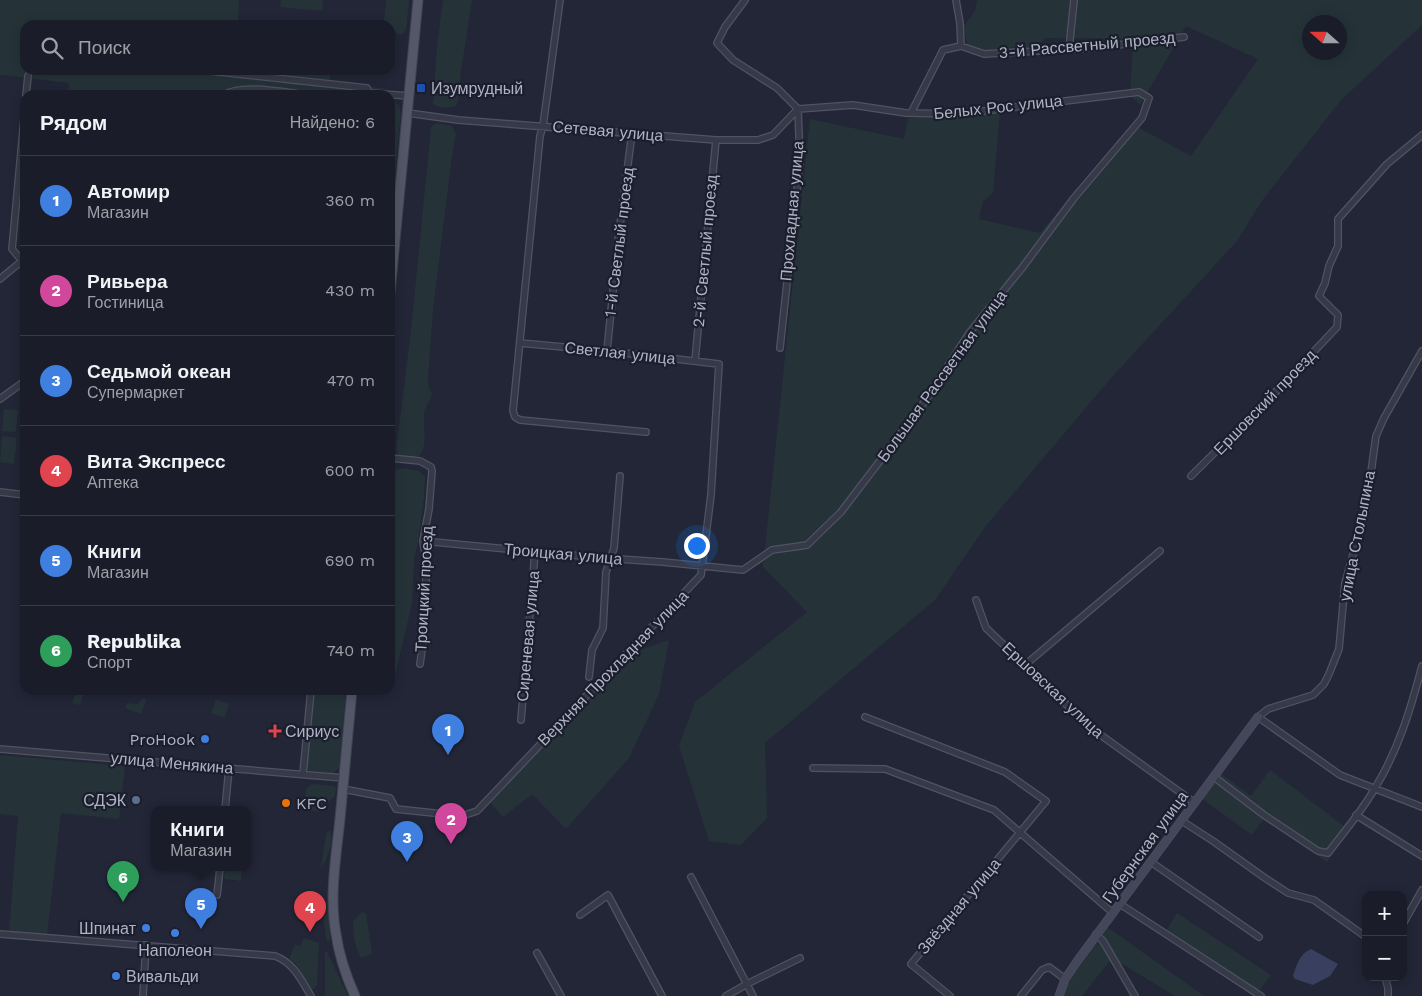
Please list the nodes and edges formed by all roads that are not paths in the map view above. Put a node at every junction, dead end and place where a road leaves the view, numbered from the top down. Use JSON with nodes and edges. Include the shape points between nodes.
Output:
{"nodes":[{"id":1,"x":418,"y":0,"type":"edge"},
{"id":2,"x":560,"y":0,"type":"edge"},
{"id":3,"x":745,"y":0,"type":"edge"},
{"id":4,"x":956,"y":0,"type":"edge"},
{"id":5,"x":1074,"y":0,"type":"edge"},
{"id":6,"x":1184,"y":37,"type":"dead end"},
{"id":7,"x":961,"y":46,"type":"junction"},
{"id":8,"x":1069,"y":49,"type":"junction"},
{"id":9,"x":247,"y":75,"type":"edge"},
{"id":10,"x":28,"y":76,"type":"dead end"},
{"id":11,"x":27,"y":90,"type":"edge"},
{"id":12,"x":234,"y":90,"type":"edge"},
{"id":13,"x":261,"y":90,"type":"edge"},
{"id":14,"x":367,"y":90,"type":"edge"},
{"id":15,"x":1139,"y":92,"type":"joint"},
{"id":16,"x":395,"y":95,"type":"edge"},
{"id":17,"x":409,"y":96,"type":"junction"},
{"id":18,"x":798,"y":109,"type":"junction"},
{"id":19,"x":408,"y":113,"type":"junction"},
{"id":20,"x":911,"y":113,"type":"junction"},
{"id":21,"x":543,"y":126,"type":"junction"},
{"id":22,"x":632,"y":133,"type":"junction"},
{"id":23,"x":1422,"y":135,"type":"edge"},
{"id":24,"x":716,"y":140,"type":"junction"},
{"id":25,"x":20,"y":162,"type":"edge"},
{"id":26,"x":395,"y":243,"type":"edge"},
{"id":27,"x":20,"y":256,"type":"edge"},
{"id":28,"x":20,"y":263,"type":"edge"},
{"id":29,"x":0,"y":278,"type":"edge"},
{"id":30,"x":520,"y":343,"type":"junction"},
{"id":31,"x":780,"y":348,"type":"dead end"},
{"id":32,"x":607,"y":351,"type":"junction"},
{"id":33,"x":1422,"y":351,"type":"edge"},
{"id":34,"x":695,"y":361,"type":"junction"},
{"id":35,"x":719,"y":364,"type":"joint"},
{"id":36,"x":20,"y":385,"type":"edge"},
{"id":37,"x":0,"y":399,"type":"edge"},
{"id":38,"x":646,"y":432,"type":"dead end"},
{"id":39,"x":395,"y":458,"type":"edge"},
{"id":40,"x":620,"y":476,"type":"dead end"},
{"id":41,"x":1191,"y":476,"type":"dead end"},
{"id":42,"x":0,"y":492,"type":"edge"},
{"id":43,"x":20,"y":494,"type":"edge"},
{"id":44,"x":423,"y":540,"type":"junction"},
{"id":45,"x":1160,"y":550,"type":"dead end"},
{"id":46,"x":535,"y":552,"type":"junction"},
{"id":47,"x":610,"y":559,"type":"junction"},
{"id":48,"x":702,"y":566,"type":"junction"},
{"id":49,"x":976,"y":600,"type":"dead end"},
{"id":50,"x":420,"y":664,"type":"dead end"},
{"id":51,"x":1026,"y":665,"type":"junction"},
{"id":52,"x":1422,"y":666,"type":"edge"},
{"id":53,"x":589,"y":677,"type":"dead end"},
{"id":54,"x":311,"y":695,"type":"edge"},
{"id":55,"x":352,"y":695,"type":"edge"},
{"id":56,"x":866,"y":717,"type":"dead end"},
{"id":57,"x":1258,"y":717,"type":"junction"},
{"id":58,"x":521,"y":720,"type":"dead end"},
{"id":59,"x":0,"y":749,"type":"edge"},
{"id":60,"x":229,"y":768,"type":"junction"},
{"id":61,"x":813,"y":768,"type":"dead end"},
{"id":62,"x":304,"y":774,"type":"junction"},
{"id":63,"x":1214,"y":777,"type":"junction"},
{"id":64,"x":344,"y":778,"type":"junction"},
{"id":65,"x":1375,"y":788,"type":"junction"},
{"id":66,"x":343,"y":789,"type":"junction"},
{"id":67,"x":1195,"y":803,"type":"junction"},
{"id":68,"x":225,"y":806,"type":"edge"},
{"id":69,"x":1422,"y":807,"type":"edge"},
{"id":70,"x":1356,"y":815,"type":"junction"},
{"id":71,"x":1182,"y":821,"type":"junction"},
{"id":72,"x":1019,"y":833,"type":"junction"},
{"id":73,"x":1422,"y":856,"type":"edge"},
{"id":74,"x":1151,"y":862,"type":"junction"},
{"id":75,"x":220,"y":871,"type":"edge"},
{"id":76,"x":691,"y":877,"type":"dead end"},
{"id":77,"x":1422,"y":890,"type":"edge"},
{"id":78,"x":217,"y":895,"type":"dead end"},
{"id":79,"x":1120,"y":904,"type":"junction"},
{"id":80,"x":1113,"y":913,"type":"junction"},
{"id":81,"x":580,"y":914,"type":"dead end"},
{"id":82,"x":1407,"y":917,"type":"edge"},
{"id":83,"x":0,"y":934,"type":"edge"},
{"id":84,"x":1096,"y":934,"type":"junction"},
{"id":85,"x":1365,"y":936,"type":"edge"},
{"id":86,"x":1259,"y":937,"type":"dead end"},
{"id":87,"x":146,"y":945,"type":"junction"},
{"id":88,"x":537,"y":953,"type":"dead end"},
{"id":89,"x":800,"y":958,"type":"dead end"},
{"id":90,"x":1065,"y":979,"type":"junction"},
{"id":91,"x":1386,"y":981,"type":"edge"},
{"id":92,"x":746,"y":984,"type":"junction"},
{"id":93,"x":143,"y":996,"type":"edge"},
{"id":94,"x":311,"y":996,"type":"edge"},
{"id":95,"x":354,"y":996,"type":"edge"},
{"id":96,"x":561,"y":996,"type":"edge"},
{"id":97,"x":662,"y":996,"type":"edge"},
{"id":98,"x":726,"y":996,"type":"edge"},
{"id":99,"x":753,"y":996,"type":"edge"},
{"id":100,"x":950,"y":996,"type":"edge"},
{"id":101,"x":1021,"y":996,"type":"edge"},
{"id":102,"x":1059,"y":996,"type":"edge"},
{"id":103,"x":1135,"y":996,"type":"edge"},
{"id":104,"x":1261,"y":996,"type":"edge"},
{"id":105,"x":1388,"y":996,"type":"edge"}],
"edges":[{"from":1,"to":17,"type":"main road"},
{"from":2,"to":21,"type":"street"},
{"from":3,"to":18,"type":"street","via":[[724,27],[718,43],[733,60],[777,88]]},
{"from":4,"to":7,"type":"street"},
{"from":5,"to":8,"type":"street"},
{"from":6,"to":8,"type":"street","name":"3-й Рассветный проезд"},
{"from":7,"to":8,"type":"street","name":"3-й Рассветный проезд","via":[[984,54]]},
{"from":7,"to":20,"type":"street","via":[[943,50]]},
{"from":9,"to":14,"type":"street"},
{"from":10,"to":11,"type":"street"},
{"from":12,"to":13,"type":"street"},
{"from":15,"to":20,"type":"street","name":"Белых Рос улица","via":[[959,114]]},
{"from":15,"to":48,"type":"street","name":"Большая Рассветная улица","via":[[1149,98],[1142,118],[1074,198],[970,332],[921,407],[841,512],[807,545],[772,550],[743,570]]},
{"from":16,"to":17,"type":"street"},
{"from":17,"to":19,"type":"main road"},
{"from":18,"to":20,"type":"street","name":"Белых Рос улица","via":[[853,106]]},
{"from":18,"to":24,"type":"street","name":"Сетевая улица","via":[[773,135],[758,140]]},
{"from":18,"to":31,"type":"street","name":"Прохладная улица","via":[[800,162]]},
{"from":19,"to":21,"type":"street","name":"Сетевая улица"},
{"from":19,"to":26,"type":"main road"},
{"from":21,"to":22,"type":"street","name":"Сетевая улица"},
{"from":21,"to":30,"type":"street"},
{"from":22,"to":24,"type":"street","name":"Сетевая улица"},
{"from":22,"to":32,"type":"street","name":"1-й Светлый проезд"},
{"from":23,"to":41,"type":"street","name":"Ершовский проезд","via":[[1387,164],[1338,219],[1338,246],[1320,296],[1338,315],[1338,326]]},
{"from":24,"to":34,"type":"street","name":"2-й Светлый проезд"},
{"from":25,"to":27,"type":"street","via":[[12,249]]},
{"from":28,"to":29,"type":"street"},
{"from":30,"to":32,"type":"street","name":"Светлая улица"},
{"from":30,"to":38,"type":"street","via":[[514,417]]},
{"from":32,"to":34,"type":"street","name":"Светлая улица"},
{"from":33,"to":57,"type":"street","name":"улица Столыпина","via":[[1376,436],[1366,509],[1345,582],[1339,649],[1329,674],[1313,695],[1268,709]]},
{"from":34,"to":35,"type":"street","name":"Светлая улица"},
{"from":35,"to":48,"type":"street","name":"Верхняя Прохладная улица","via":[[711,495]]},
{"from":36,"to":37,"type":"street"},
{"from":39,"to":44,"type":"street","name":"Троицкий проезд","via":[[420,461],[431,466],[429,509]]},
{"from":40,"to":47,"type":"street","via":[[614,548]]},
{"from":42,"to":43,"type":"street"},
{"from":44,"to":46,"type":"street","name":"Троицкая улица"},
{"from":44,"to":50,"type":"street","name":"Троицкий проезд","via":[[425,612]]},
{"from":45,"to":51,"type":"street"},
{"from":46,"to":47,"type":"street","name":"Троицкая улица"},
{"from":46,"to":58,"type":"street","name":"Сиреневая улица"},
{"from":47,"to":48,"type":"street","name":"Троицкая улица"},
{"from":47,"to":53,"type":"street","via":[[606,572],[603,628],[592,650]]},
{"from":48,"to":66,"type":"street","name":"Верхняя Прохладная улица","via":[[701,575],[477,811],[462,816],[396,808],[390,798]]},
{"from":49,"to":51,"type":"street","name":"Ершовская улица","via":[[986,628]]},
{"from":51,"to":67,"type":"street","name":"Ершовская улица","via":[[1091,728]]},
{"from":52,"to":65,"type":"street","via":[[1412,705]]},
{"from":54,"to":62,"type":"street"},
{"from":55,"to":64,"type":"main road"},
{"from":56,"to":72,"type":"street","via":[[1005,772],[1046,801]]},
{"from":57,"to":63,"type":"street","name":"Губернская улица"},
{"from":57,"to":65,"type":"street","via":[[1340,775]]},
{"from":59,"to":60,"type":"street","name":"улица Менякина"},
{"from":60,"to":62,"type":"street","name":"улица Менякина"},
{"from":60,"to":68,"type":"street"},
{"from":61,"to":72,"type":"street","via":[[885,769],[994,810]]},
{"from":62,"to":64,"type":"street","name":"улица Менякина"},
{"from":63,"to":67,"type":"street","name":"Губернская улица"},
{"from":63,"to":70,"type":"street","via":[[1264,815],[1318,851],[1328,854]]},
{"from":64,"to":66,"type":"main road"},
{"from":65,"to":69,"type":"street"},
{"from":65,"to":70,"type":"street"},
{"from":66,"to":95,"type":"main road","via":[[335,864],[334,920]]},
{"from":67,"to":71,"type":"street","name":"Губернская улица"},
{"from":70,"to":73,"type":"street"},
{"from":71,"to":74,"type":"street","name":"Губернская улица"},
{"from":71,"to":85,"type":"street","via":[[1288,893],[1314,900]]},
{"from":72,"to":80,"type":"street"},
{"from":72,"to":100,"type":"street","name":"Звёздная улица","via":[[911,964]]},
{"from":74,"to":79,"type":"street","name":"Губернская улица"},
{"from":74,"to":86,"type":"street"},
{"from":75,"to":78,"type":"street"},
{"from":76,"to":92,"type":"street"},
{"from":77,"to":82,"type":"street"},
{"from":79,"to":80,"type":"street","name":"Губернская улица"},
{"from":79,"to":104,"type":"street"},
{"from":80,"to":84,"type":"street","name":"Губернская улица"},
{"from":81,"to":97,"type":"street","via":[[608,895]]},
{"from":83,"to":87,"type":"street"},
{"from":84,"to":90,"type":"street","name":"Губернская улица"},
{"from":84,"to":103,"type":"street"},
{"from":87,"to":93,"type":"street"},
{"from":87,"to":94,"type":"street","via":[[275,956],[293,967]]},
{"from":88,"to":96,"type":"street"},
{"from":89,"to":92,"type":"street"},
{"from":90,"to":101,"type":"street","via":[[1049,967],[1042,970]]},
{"from":90,"to":102,"type":"street","name":"Губернская улица"},
{"from":91,"to":105,"type":"street"},
{"from":92,"to":98,"type":"street"},
{"from":92,"to":99,"type":"street"}]}
